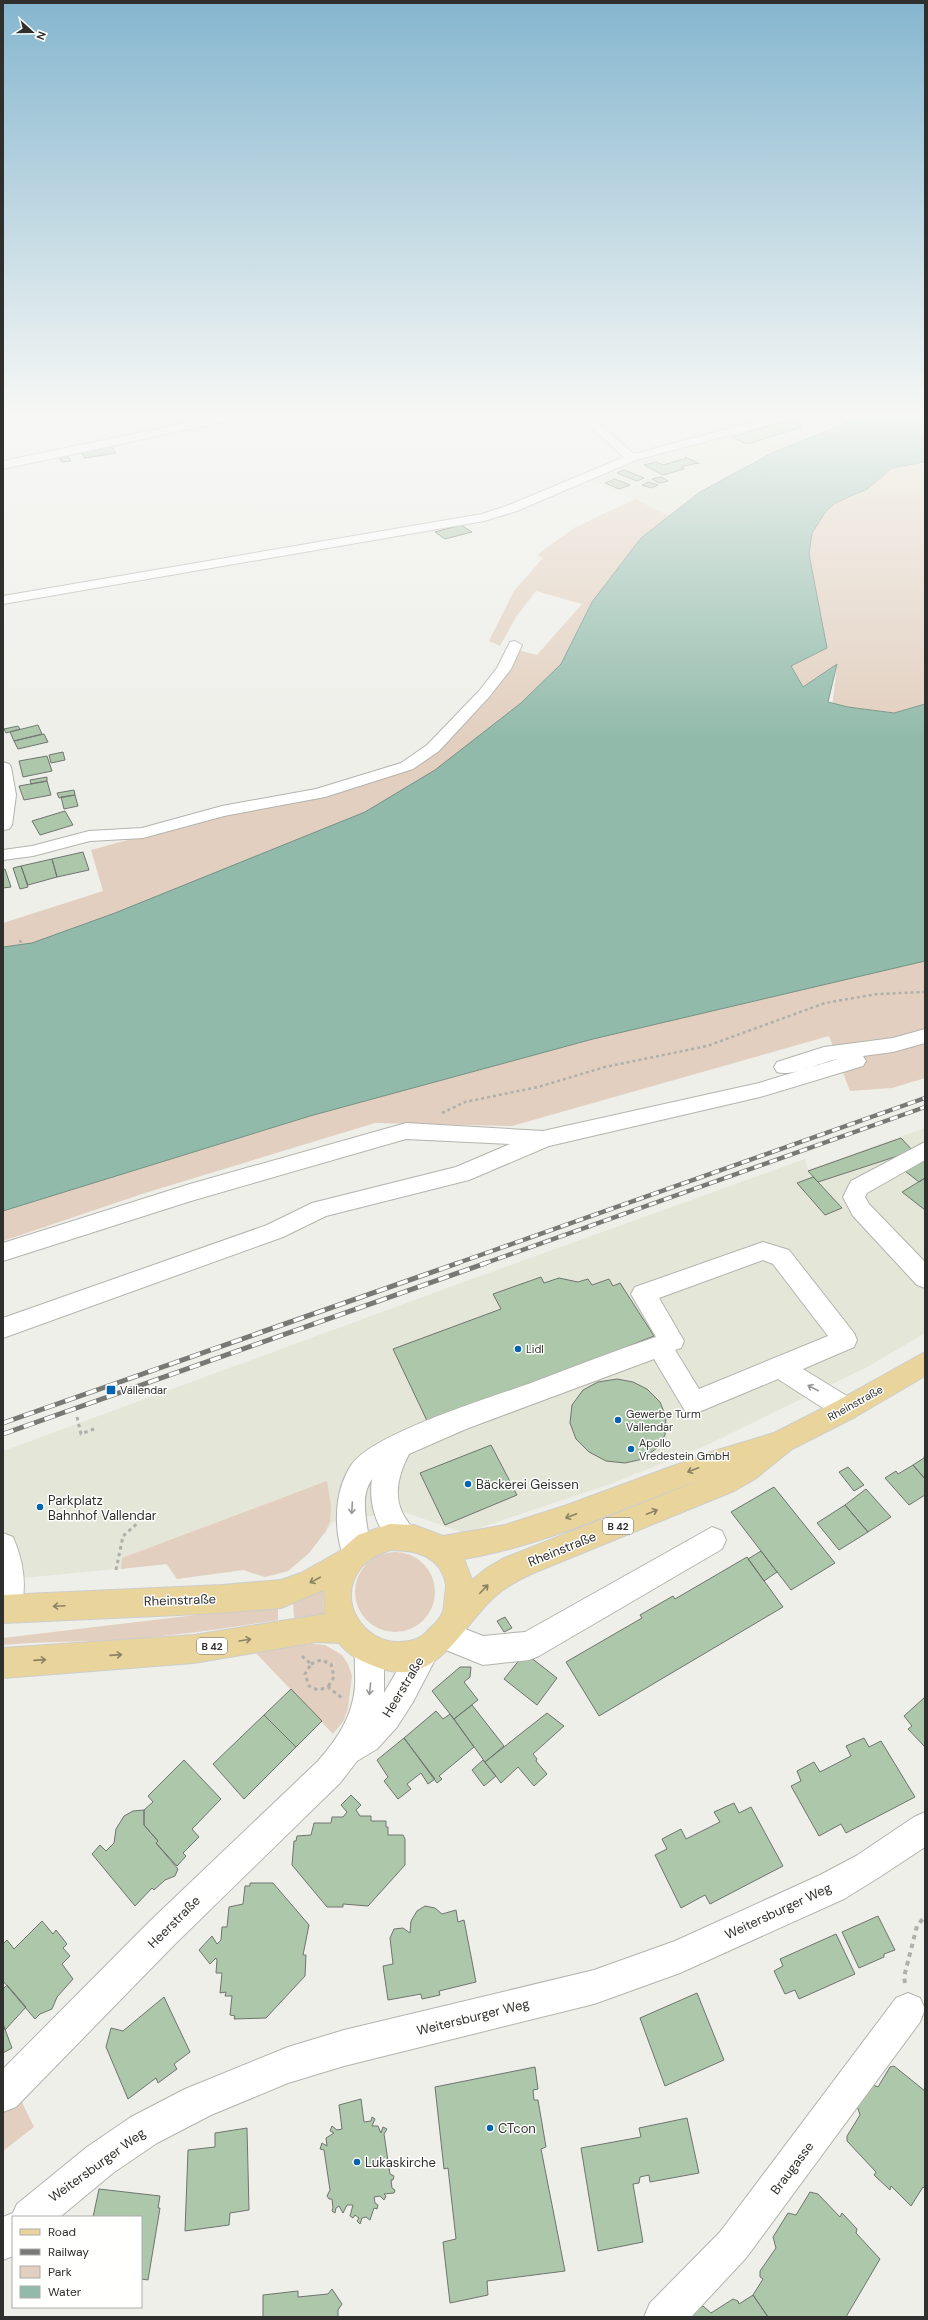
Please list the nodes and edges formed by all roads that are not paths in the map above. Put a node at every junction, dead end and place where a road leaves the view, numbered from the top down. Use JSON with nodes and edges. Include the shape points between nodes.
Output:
{"nodes":[{"id":1,"x":448,"y":523,"type":"edge"},
{"id":2,"x":3,"y":600,"type":"edge"},
{"id":3,"x":514,"y":645,"type":"dead end"},
{"id":4,"x":3,"y":767,"type":"edge"},
{"id":5,"x":3,"y":825,"type":"edge"},
{"id":6,"x":3,"y":855,"type":"edge"},
{"id":7,"x":925,"y":1036,"type":"edge"},
{"id":8,"x":856,"y":1061,"type":"dead end"},
{"id":9,"x":760,"y":1090,"type":"junction"},
{"id":10,"x":544,"y":1139,"type":"junction"},
{"id":11,"x":925,"y":1150,"type":"edge"},
{"id":12,"x":3,"y":1252,"type":"edge"},
{"id":13,"x":925,"y":1278,"type":"edge"},
{"id":14,"x":3,"y":1328,"type":"edge"},
{"id":15,"x":672,"y":1341,"type":"dead end"},
{"id":16,"x":925,"y":1363,"type":"edge"},
{"id":17,"x":780,"y":1367,"type":"junction"},
{"id":18,"x":846,"y":1409,"type":"junction"},
{"id":19,"x":783,"y":1441,"type":"junction"},
{"id":20,"x":400,"y":1446,"type":"junction"},
{"id":21,"x":403,"y":1536,"type":"junction"},
{"id":22,"x":712,"y":1540,"type":"dead end"},
{"id":23,"x":3,"y":1546,"type":"edge"},
{"id":24,"x":440,"y":1549,"type":"junction"},
{"id":25,"x":352,"y":1558,"type":"junction"},
{"id":26,"x":5,"y":1608,"type":"edge"},
{"id":27,"x":345,"y":1629,"type":"junction"},
{"id":28,"x":442,"y":1635,"type":"junction"},
{"id":29,"x":369,"y":1650,"type":"junction"},
{"id":30,"x":3,"y":1663,"type":"edge"},
{"id":31,"x":347,"y":1752,"type":"junction"},
{"id":32,"x":925,"y":1828,"type":"edge"},
{"id":33,"x":908,"y":2010,"type":"road end"},
{"id":34,"x":3,"y":2094,"type":"edge"},
{"id":35,"x":31,"y":2216,"type":"edge"},
{"id":36,"x":12,"y":2233,"type":"edge"},
{"id":37,"x":3,"y":2241,"type":"edge"},
{"id":38,"x":664,"y":2317,"type":"edge"}],
"edges":[{"from":1,"to":2,"type":"street"},
{"from":3,"to":6,"type":"street","via":[[504,669],[484,694],[433,748],[407,766],[319,793],[222,812],[144,833],[89,836],[33,851]]},
{"from":4,"to":5,"type":"street","via":[[8,795]]},
{"from":7,"to":9,"type":"street","via":[[893,1045],[824,1054],[772,1071]]},
{"from":8,"to":9,"type":"street"},
{"from":9,"to":10,"type":"street"},
{"from":10,"to":12,"type":"street","via":[[406,1131],[190,1192]]},
{"from":10,"to":14,"type":"street","via":[[461,1174],[320,1209],[275,1231]]},
{"from":11,"to":13,"type":"street","via":[[859,1187],[854,1197],[861,1210]]},
{"from":15,"to":17,"type":"street","via":[[643,1294],[763,1252],[781,1257],[845,1340]]},
{"from":16,"to":18,"type":"main road","name":"Rheinstraße","number":"B 42"},
{"from":18,"to":17,"type":"street","one_way":true},
{"from":17,"to":20,"type":"street","via":[[694,1403],[659,1346]]},
{"from":18,"to":19,"type":"main road","name":"Rheinstraße","number":"B 42"},
{"from":19,"to":24,"type":"main road","name":"Rheinstraße","number":"B 42","one_way":true,"via":[[713,1462],[523,1534],[483,1544]]},
{"from":28,"to":19,"type":"main road","name":"Rheinstraße","number":"B 42","one_way":true,"via":[[499,1575],[725,1482],[746,1471]]},
{"from":20,"to":21,"type":"street","via":[[389,1469],[384,1489],[389,1518]]},
{"from":20,"to":25,"type":"street","one_way":true,"via":[[368,1464],[357,1481],[351,1507]]},
{"from":21,"to":24,"type":"main road","name":"Rheinstraße","via":[[428,1542]]},
{"from":21,"to":25,"type":"main road","name":"Rheinstraße","via":[[378,1540]]},
{"from":22,"to":28,"type":"street","via":[[529,1646],[483,1651]]},
{"from":23,"to":26,"type":"street","via":[[11,1579]]},
{"from":24,"to":28,"type":"main road","name":"Rheinstraße","via":[[454,1566],[462,1587],[461,1602]]},
{"from":25,"to":26,"type":"main road","name":"Rheinstraße","one_way":true,"via":[[310,1583],[281,1594],[222,1599]]},
{"from":25,"to":27,"type":"main road","name":"Rheinstraße","via":[[340,1577],[336,1595],[338,1612]]},
{"from":27,"to":29,"type":"main road","name":"Rheinstraße","via":[[354,1641]]},
{"from":30,"to":27,"type":"main road","number":"B 42","one_way":true,"via":[[194,1648],[316,1628]]},
{"from":28,"to":29,"type":"main road","name":"Rheinstraße","via":[[398,1657]]},
{"from":28,"to":31,"type":"street","name":"Heerstraße","via":[[388,1714],[366,1740]]},
{"from":29,"to":31,"type":"street","name":"Heerstraße","one_way":true,"via":[[371,1676],[366,1714]]},
{"from":31,"to":34,"type":"street","name":"Heerstraße","via":[[162,1933]]},
{"from":32,"to":35,"type":"street","name":"Weitersburger Weg","via":[[832,1887],[680,1956],[594,1988],[344,2048],[288,2065],[198,2102],[144,2130],[100,2160]]},
{"from":33,"to":38,"type":"street","name":"Braugasse","via":[[733,2245]]},
{"from":36,"to":37,"type":"street"}]}
